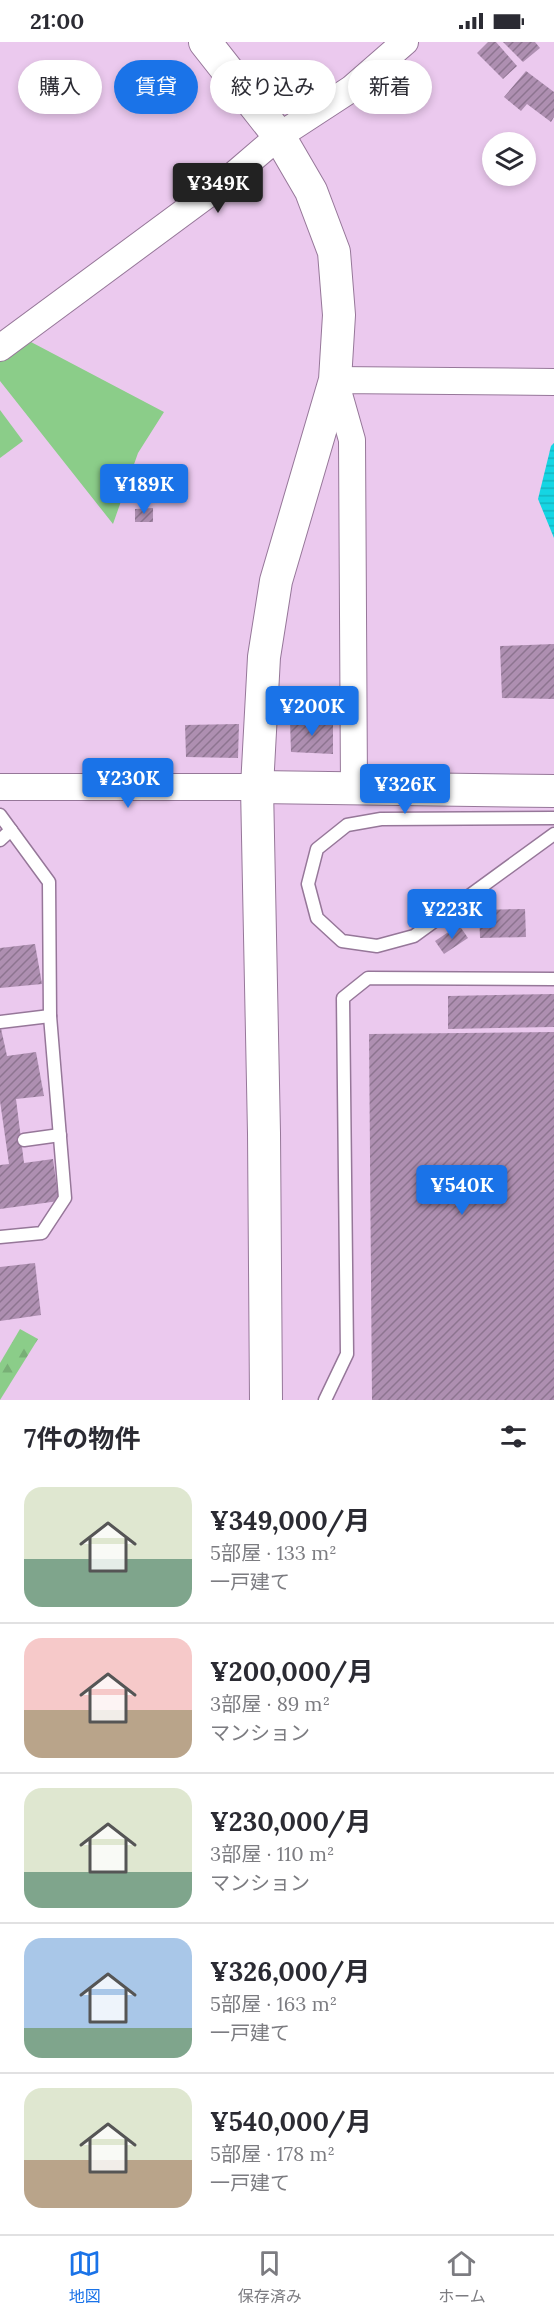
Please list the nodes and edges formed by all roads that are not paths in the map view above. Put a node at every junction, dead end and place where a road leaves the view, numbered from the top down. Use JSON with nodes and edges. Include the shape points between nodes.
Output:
{"nodes":[{"id":1,"x":205,"y":42,"type":"edge"},
{"id":2,"x":405,"y":42,"type":"edge"},
{"id":3,"x":279,"y":136,"type":"junction"},
{"id":4,"x":0,"y":348,"type":"edge"},
{"id":5,"x":335,"y":380,"type":"junction"},
{"id":6,"x":554,"y":382,"type":"edge"},
{"id":7,"x":0,"y":787,"type":"edge"},
{"id":8,"x":256,"y":787,"type":"junction"},
{"id":9,"x":354,"y":789,"type":"junction"},
{"id":10,"x":554,"y":791,"type":"edge"},
{"id":11,"x":0,"y":815,"type":"edge"},
{"id":12,"x":554,"y":818,"type":"edge"},
{"id":13,"x":11,"y":830,"type":"junction"},
{"id":14,"x":554,"y":834,"type":"edge"},
{"id":15,"x":0,"y":840,"type":"edge"},
{"id":16,"x":554,"y":979,"type":"edge"},
{"id":17,"x":50,"y":1016,"type":"junction"},
{"id":18,"x":0,"y":1022,"type":"edge"},
{"id":19,"x":60,"y":1135,"type":"junction"},
{"id":20,"x":24,"y":1140,"type":"dead end"},
{"id":21,"x":0,"y":1237,"type":"edge"},
{"id":22,"x":266,"y":1400,"type":"edge"},
{"id":23,"x":325,"y":1400,"type":"edge"}],
"edges":[{"from":1,"to":3,"type":"street"},
{"from":2,"to":3,"type":"street","via":[[351,89]]},
{"from":3,"to":4,"type":"street"},
{"from":3,"to":5,"type":"street","via":[[311,191],[334,252],[339,315]]},
{"from":5,"to":6,"type":"street"},
{"from":5,"to":8,"type":"street","via":[[276,581],[264,657]]},
{"from":5,"to":9,"type":"street","via":[[352,440]]},
{"from":7,"to":8,"type":"street"},
{"from":8,"to":9,"type":"street"},
{"from":8,"to":22,"type":"street"},
{"from":9,"to":10,"type":"street"},
{"from":11,"to":13,"type":"lane"},
{"from":12,"to":14,"type":"lane","via":[[381,819],[347,825],[317,849],[308,884],[317,918],[342,941],[376,946],[414,936]]},
{"from":13,"to":15,"type":"lane"},
{"from":13,"to":17,"type":"lane","via":[[49,882]]},
{"from":16,"to":23,"type":"lane","via":[[368,978],[343,998],[347,1354]]},
{"from":17,"to":18,"type":"lane"},
{"from":17,"to":19,"type":"lane"},
{"from":19,"to":20,"type":"lane"},
{"from":19,"to":21,"type":"lane","via":[[65,1198],[42,1233]]}]}
